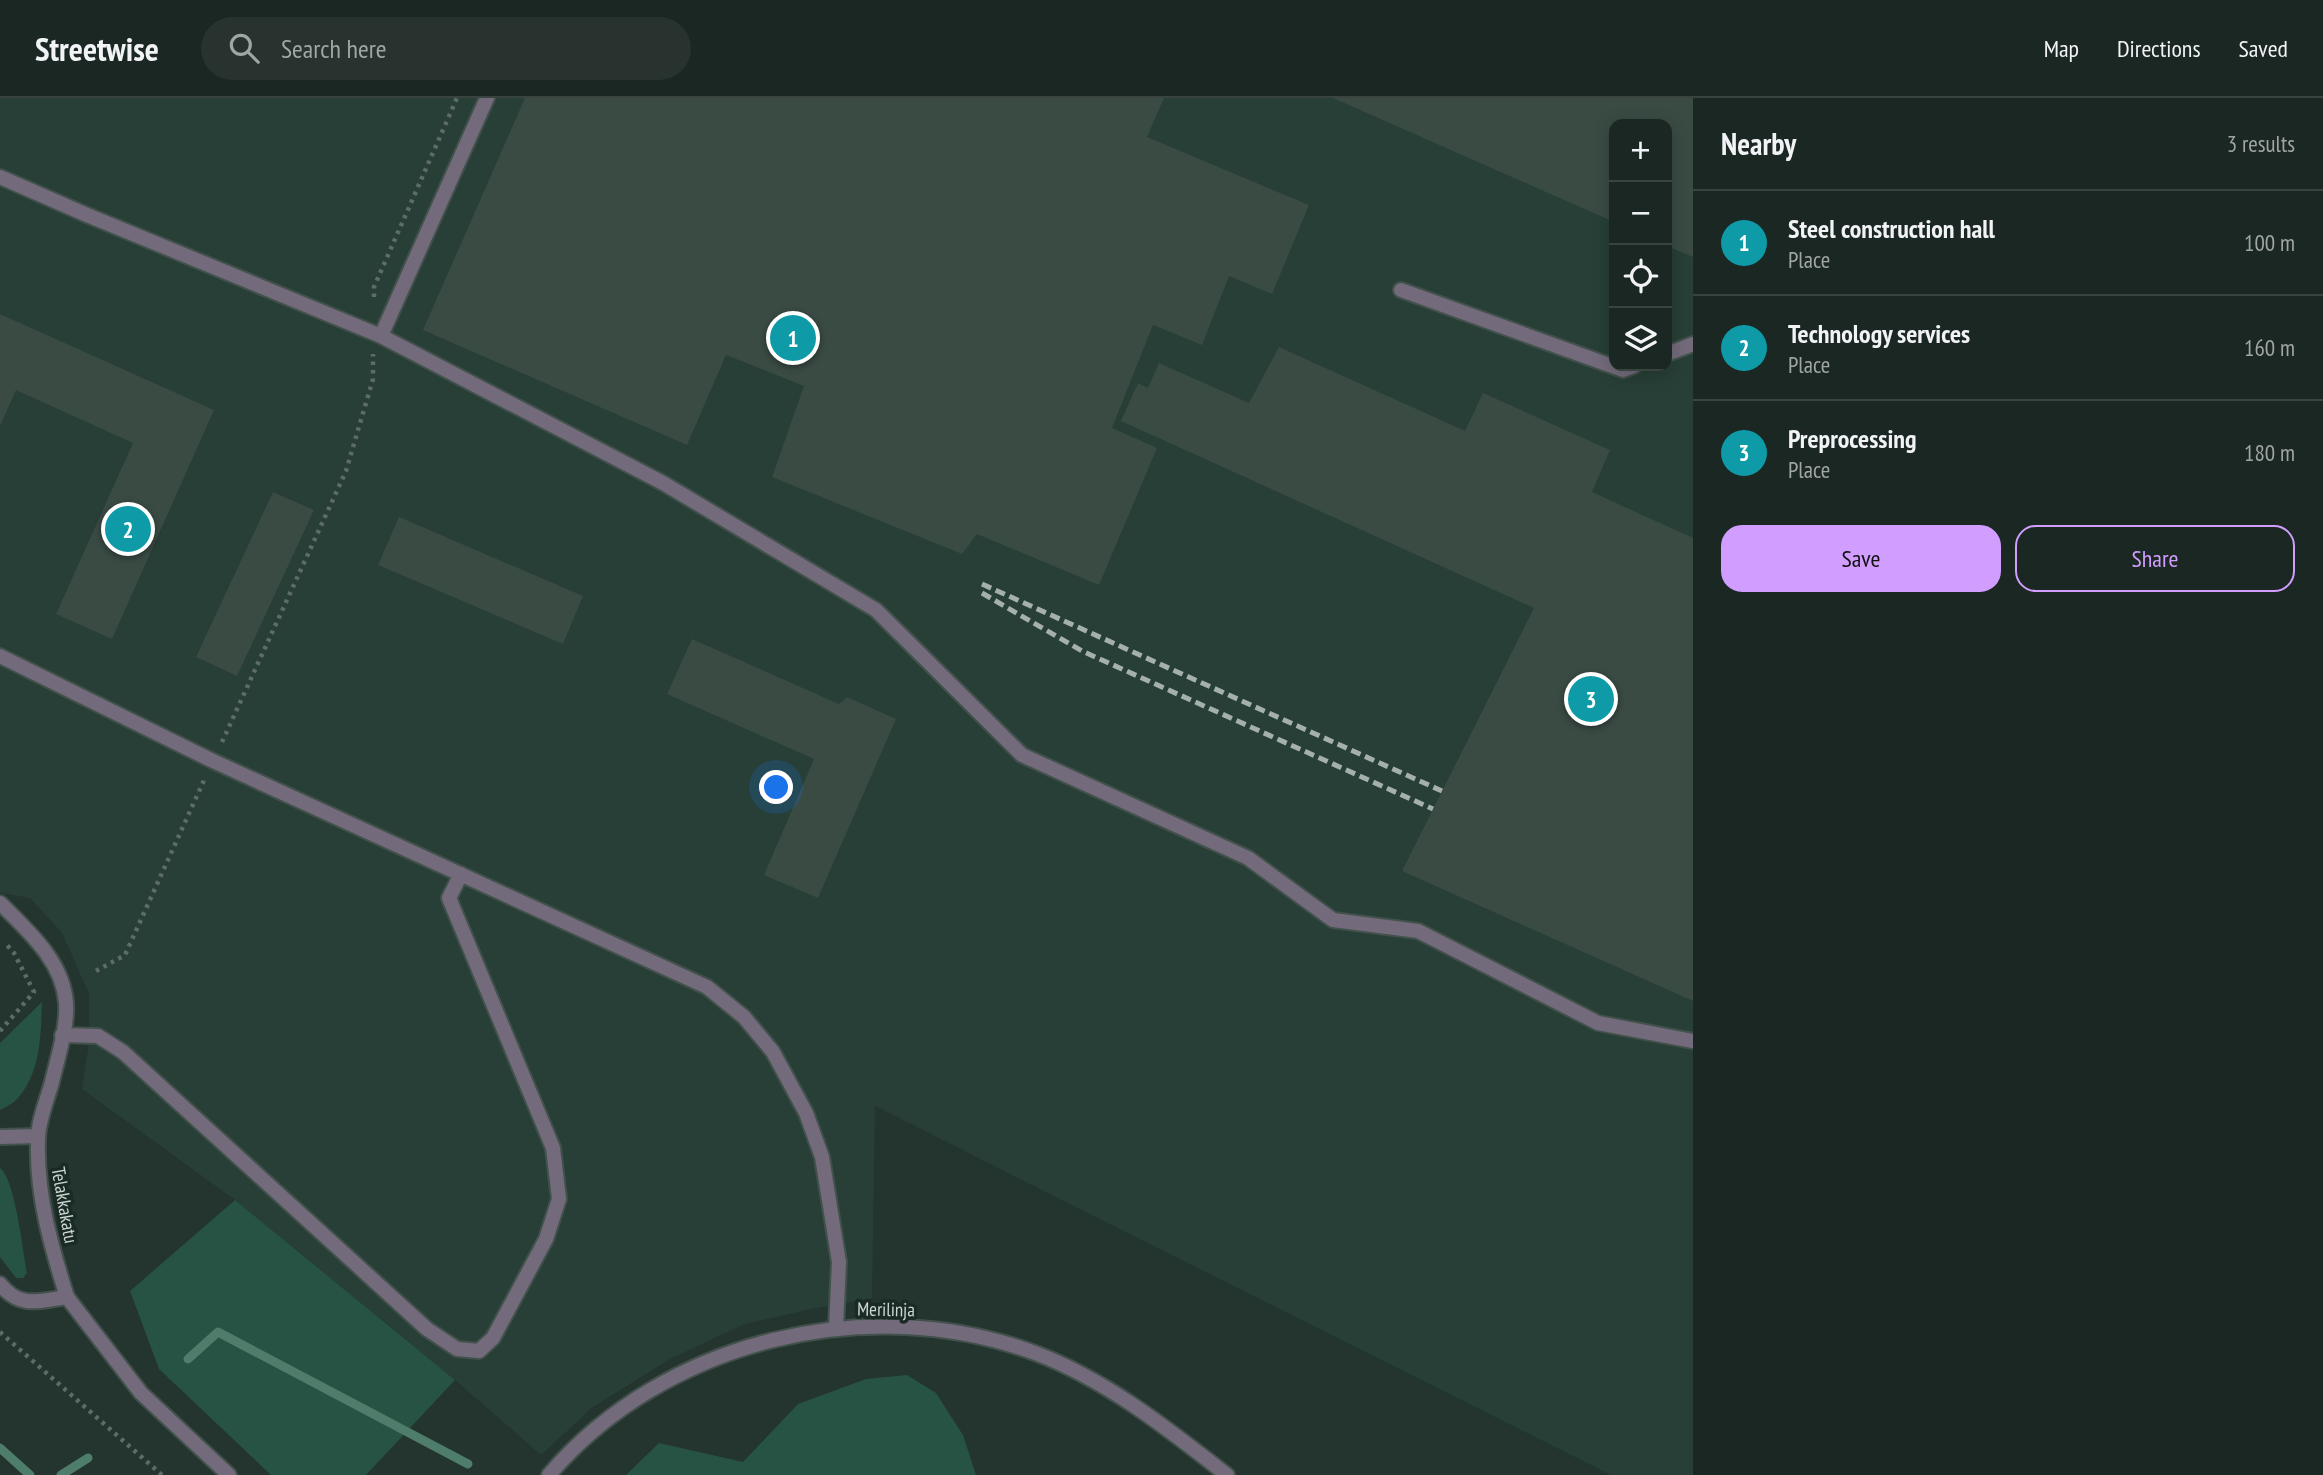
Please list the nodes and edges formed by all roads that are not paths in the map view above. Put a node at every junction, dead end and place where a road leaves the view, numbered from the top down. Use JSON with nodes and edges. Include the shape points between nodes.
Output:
{"nodes":[{"id":1,"x":487,"y":98,"type":"edge"},
{"id":2,"x":0,"y":177,"type":"edge"},
{"id":3,"x":1401,"y":290,"type":"dead end"},
{"id":4,"x":377,"y":335,"type":"junction"},
{"id":5,"x":1693,"y":344,"type":"edge"},
{"id":6,"x":1672,"y":352,"type":"edge"},
{"id":7,"x":1609,"y":365,"type":"edge"},
{"id":8,"x":0,"y":656,"type":"edge"},
{"id":9,"x":461,"y":874,"type":"junction"},
{"id":10,"x":0,"y":903,"type":"edge"},
{"id":11,"x":62,"y":1035,"type":"junction"},
{"id":12,"x":1693,"y":1041,"type":"edge"},
{"id":13,"x":38,"y":1136,"type":"junction"},
{"id":14,"x":0,"y":1137,"type":"edge"},
{"id":15,"x":0,"y":1284,"type":"edge"},
{"id":16,"x":67,"y":1297,"type":"junction"},
{"id":17,"x":836,"y":1328,"type":"junction"},
{"id":18,"x":229,"y":1475,"type":"edge"},
{"id":19,"x":549,"y":1475,"type":"edge"},
{"id":20,"x":1227,"y":1475,"type":"edge"}],
"edges":[{"from":1,"to":4,"type":"street"},
{"from":2,"to":4,"type":"street"},
{"from":3,"to":7,"type":"street"},
{"from":4,"to":12,"type":"street","via":[[663,483],[876,610],[1022,755],[1248,858],[1333,920],[1418,931],[1598,1023]]},
{"from":5,"to":6,"type":"street"},
{"from":8,"to":9,"type":"street","via":[[213,761]]},
{"from":9,"to":11,"type":"street","via":[[449,898],[553,1149],[559,1199],[545,1239],[494,1338],[479,1351],[457,1349],[427,1329],[122,1052],[98,1036]]},
{"from":9,"to":17,"type":"street","via":[[707,987],[744,1017],[773,1052],[806,1113],[822,1157],[839,1262]]},
{"from":10,"to":11,"type":"street","name":"Telakkakatu","via":[[37,939],[62,981],[67,1005]]},
{"from":11,"to":13,"type":"street","name":"Telakkakatu"},
{"from":13,"to":14,"type":"street"},
{"from":13,"to":16,"type":"street","name":"Telakkakatu","via":[[47,1232]]},
{"from":15,"to":16,"type":"street","via":[[24,1302]]},
{"from":16,"to":18,"type":"street","name":"Telakkakatu","via":[[141,1393]]},
{"from":17,"to":19,"type":"street","name":"Merilinja","via":[[725,1354],[677,1376],[601,1424]]},
{"from":17,"to":20,"type":"street","name":"Merilinja","via":[[941,1329],[1035,1353],[1115,1394]]}]}
